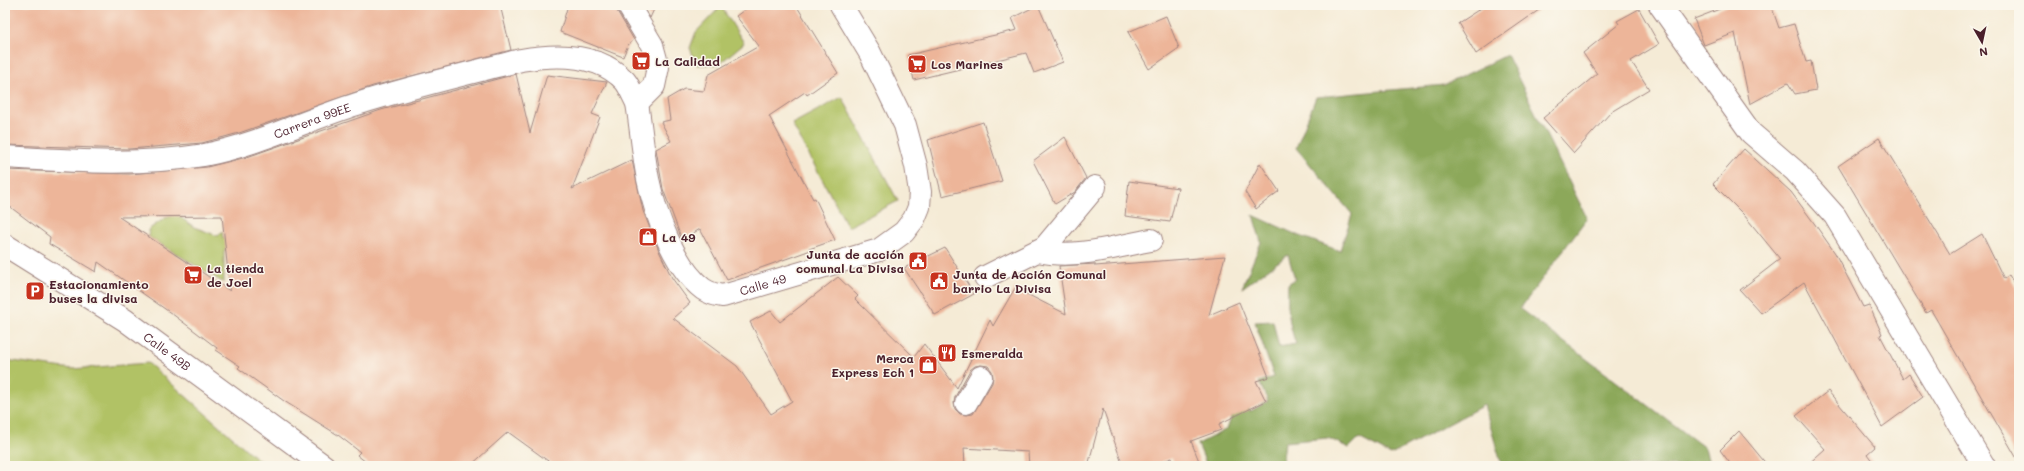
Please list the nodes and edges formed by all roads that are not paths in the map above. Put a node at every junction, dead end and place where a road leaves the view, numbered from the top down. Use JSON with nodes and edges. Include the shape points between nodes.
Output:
{"nodes":[{"id":1,"x":628,"y":5,"type":"edge"},
{"id":2,"x":841,"y":5,"type":"edge"},
{"id":3,"x":1660,"y":5,"type":"edge"},
{"id":4,"x":612,"y":71,"type":"joint"},
{"id":5,"x":637,"y":103,"type":"junction"},
{"id":6,"x":5,"y":157,"type":"edge"},
{"id":7,"x":1095,"y":187,"type":"dead end"},
{"id":8,"x":1151,"y":240,"type":"dead end"},
{"id":9,"x":5,"y":245,"type":"edge"},
{"id":10,"x":1038,"y":251,"type":"junction"},
{"id":11,"x":985,"y":277,"type":"dead end"},
{"id":12,"x":981,"y":378,"type":"dead end"},
{"id":13,"x":966,"y":403,"type":"dead end"},
{"id":14,"x":324,"y":466,"type":"edge"},
{"id":15,"x":1984,"y":466,"type":"edge"}],
"edges":[{"from":1,"to":5,"type":"street","via":[[652,45],[658,66],[654,86]]},
{"from":2,"to":5,"type":"street","name":"Calle 49","via":[[897,106],[916,166],[920,192],[919,207],[914,219],[904,232],[879,250],[734,294],[723,296],[703,289],[679,262],[659,218],[648,179]]},
{"from":3,"to":15,"type":"street","via":[[1751,133],[1796,171],[1835,216]]},
{"from":4,"to":5,"type":"street","name":"Calle 49","via":[[625,82]]},
{"from":4,"to":6,"type":"street","name":"Carrera 99EE","via":[[575,56],[521,60],[356,104],[247,144],[186,158],[106,162]]},
{"from":7,"to":10,"type":"street","via":[[1045,247]]},
{"from":8,"to":10,"type":"street","via":[[1083,254],[1050,254]]},
{"from":9,"to":14,"type":"street","name":"Calle 49B","via":[[125,320]]},
{"from":10,"to":11,"type":"street"},
{"from":12,"to":13,"type":"street"}]}
